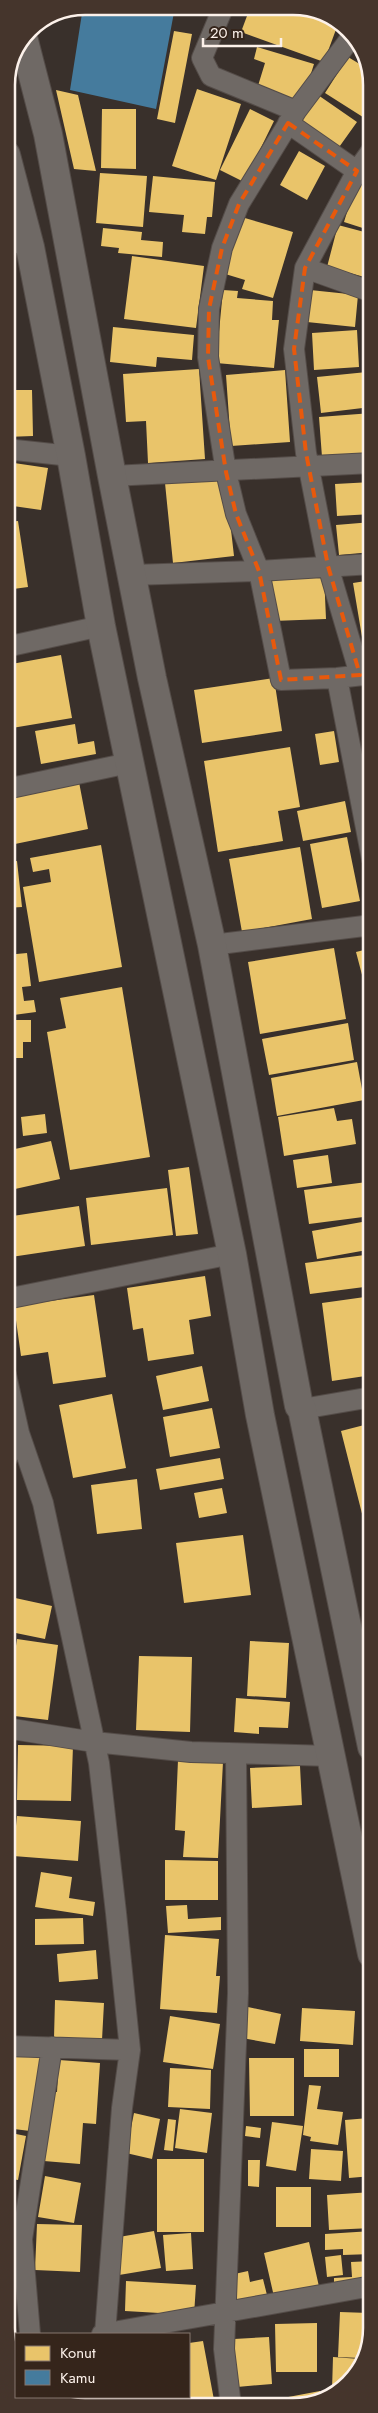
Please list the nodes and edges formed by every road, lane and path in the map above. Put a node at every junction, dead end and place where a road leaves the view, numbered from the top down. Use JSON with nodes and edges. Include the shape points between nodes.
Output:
{"nodes":[{"id":1,"x":220,"y":15,"type":"edge"},
{"id":2,"x":348,"y":42,"type":"edge"},
{"id":3,"x":26,"y":48,"type":"edge"},
{"id":4,"x":292,"y":117,"type":"junction"},
{"id":5,"x":363,"y":173,"type":"edge"},
{"id":6,"x":363,"y":176,"type":"edge"},
{"id":7,"x":15,"y":220,"type":"edge"},
{"id":8,"x":18,"y":242,"type":"edge"},
{"id":9,"x":305,"y":268,"type":"junction"},
{"id":10,"x":363,"y":289,"type":"edge"},
{"id":11,"x":15,"y":450,"type":"edge"},
{"id":12,"x":71,"y":456,"type":"junction"},
{"id":13,"x":363,"y":463,"type":"edge"},
{"id":14,"x":308,"y":465,"type":"junction"},
{"id":15,"x":226,"y":472,"type":"junction"},
{"id":16,"x":112,"y":476,"type":"junction"},
{"id":17,"x":363,"y":564,"type":"edge"},
{"id":18,"x":328,"y":566,"type":"junction"},
{"id":19,"x":259,"y":571,"type":"junction"},
{"id":20,"x":132,"y":575,"type":"junction"},
{"id":21,"x":101,"y":626,"type":"junction"},
{"id":22,"x":15,"y":645,"type":"edge"},
{"id":23,"x":363,"y":665,"type":"edge"},
{"id":24,"x":363,"y":674,"type":"edge"},
{"id":25,"x":337,"y":678,"type":"junction"},
{"id":26,"x":128,"y":763,"type":"junction"},
{"id":27,"x":15,"y":787,"type":"edge"},
{"id":28,"x":363,"y":812,"type":"edge"},
{"id":29,"x":363,"y":926,"type":"edge"},
{"id":30,"x":212,"y":944,"type":"junction"},
{"id":31,"x":232,"y":1254,"type":"junction"},
{"id":32,"x":15,"y":1297,"type":"edge"},
{"id":33,"x":363,"y":1399,"type":"edge"},
{"id":34,"x":302,"y":1409,"type":"junction"},
{"id":35,"x":15,"y":1415,"type":"edge"},
{"id":36,"x":19,"y":1433,"type":"junction"},
{"id":37,"x":15,"y":1441,"type":"edge"},
{"id":38,"x":363,"y":1704,"type":"edge"},
{"id":39,"x":15,"y":1729,"type":"edge"},
{"id":40,"x":94,"y":1742,"type":"junction"},
{"id":41,"x":236,"y":1754,"type":"junction"},
{"id":42,"x":331,"y":1756,"type":"junction"},
{"id":43,"x":363,"y":1911,"type":"edge"},
{"id":44,"x":15,"y":2046,"type":"edge"},
{"id":45,"x":52,"y":2047,"type":"junction"},
{"id":46,"x":130,"y":2050,"type":"junction"},
{"id":47,"x":363,"y":2288,"type":"edge"},
{"id":48,"x":227,"y":2313,"type":"junction"},
{"id":49,"x":30,"y":2333,"type":"edge"},
{"id":50,"x":104,"y":2333,"type":"edge"},
{"id":51,"x":110,"y":2333,"type":"edge"},
{"id":52,"x":231,"y":2398,"type":"edge"}],
"edges":[{"from":1,"to":4,"type":"street","via":[[202,58],[211,76]]},
{"from":2,"to":4,"type":"street"},
{"from":3,"to":16,"type":"main road","via":[[48,134]]},
{"from":4,"to":5,"type":"street"},
{"from":4,"to":15,"type":"street","via":[[239,204],[222,248],[209,309],[208,358]]},
{"from":6,"to":9,"type":"street"},
{"from":7,"to":8,"type":"main road"},
{"from":8,"to":12,"type":"main road"},
{"from":9,"to":10,"type":"street"},
{"from":9,"to":14,"type":"street","via":[[294,349]]},
{"from":11,"to":12,"type":"street"},
{"from":12,"to":21,"type":"main road"},
{"from":13,"to":14,"type":"street"},
{"from":14,"to":15,"type":"street"},
{"from":14,"to":18,"type":"street"},
{"from":15,"to":16,"type":"street"},
{"from":15,"to":19,"type":"street","via":[[236,514]]},
{"from":16,"to":20,"type":"main road"},
{"from":17,"to":18,"type":"street"},
{"from":18,"to":19,"type":"street"},
{"from":18,"to":23,"type":"street"},
{"from":19,"to":20,"type":"street"},
{"from":19,"to":25,"type":"street","via":[[281,680]]},
{"from":20,"to":30,"type":"main road"},
{"from":21,"to":22,"type":"street"},
{"from":21,"to":26,"type":"main road"},
{"from":24,"to":25,"type":"street"},
{"from":25,"to":28,"type":"street"},
{"from":26,"to":27,"type":"street"},
{"from":26,"to":31,"type":"main road"},
{"from":29,"to":30,"type":"street"},
{"from":30,"to":34,"type":"main road"},
{"from":31,"to":32,"type":"street"},
{"from":31,"to":42,"type":"main road","via":[[260,1415]]},
{"from":33,"to":34,"type":"street"},
{"from":34,"to":38,"type":"main road"},
{"from":35,"to":36,"type":"street"},
{"from":36,"to":37,"type":"street"},
{"from":36,"to":40,"type":"street","via":[[43,1503]]},
{"from":39,"to":40,"type":"street"},
{"from":40,"to":41,"type":"street"},
{"from":40,"to":46,"type":"street"},
{"from":41,"to":42,"type":"street"},
{"from":41,"to":48,"type":"street","via":[[238,1994]]},
{"from":42,"to":43,"type":"main road"},
{"from":44,"to":45,"type":"street"},
{"from":45,"to":46,"type":"street"},
{"from":45,"to":49,"type":"street","via":[[22,2238]]},
{"from":46,"to":50,"type":"street","via":[[122,2108]]},
{"from":47,"to":48,"type":"street"},
{"from":48,"to":51,"type":"street"},
{"from":48,"to":52,"type":"street","via":[[224,2349]]}]}
